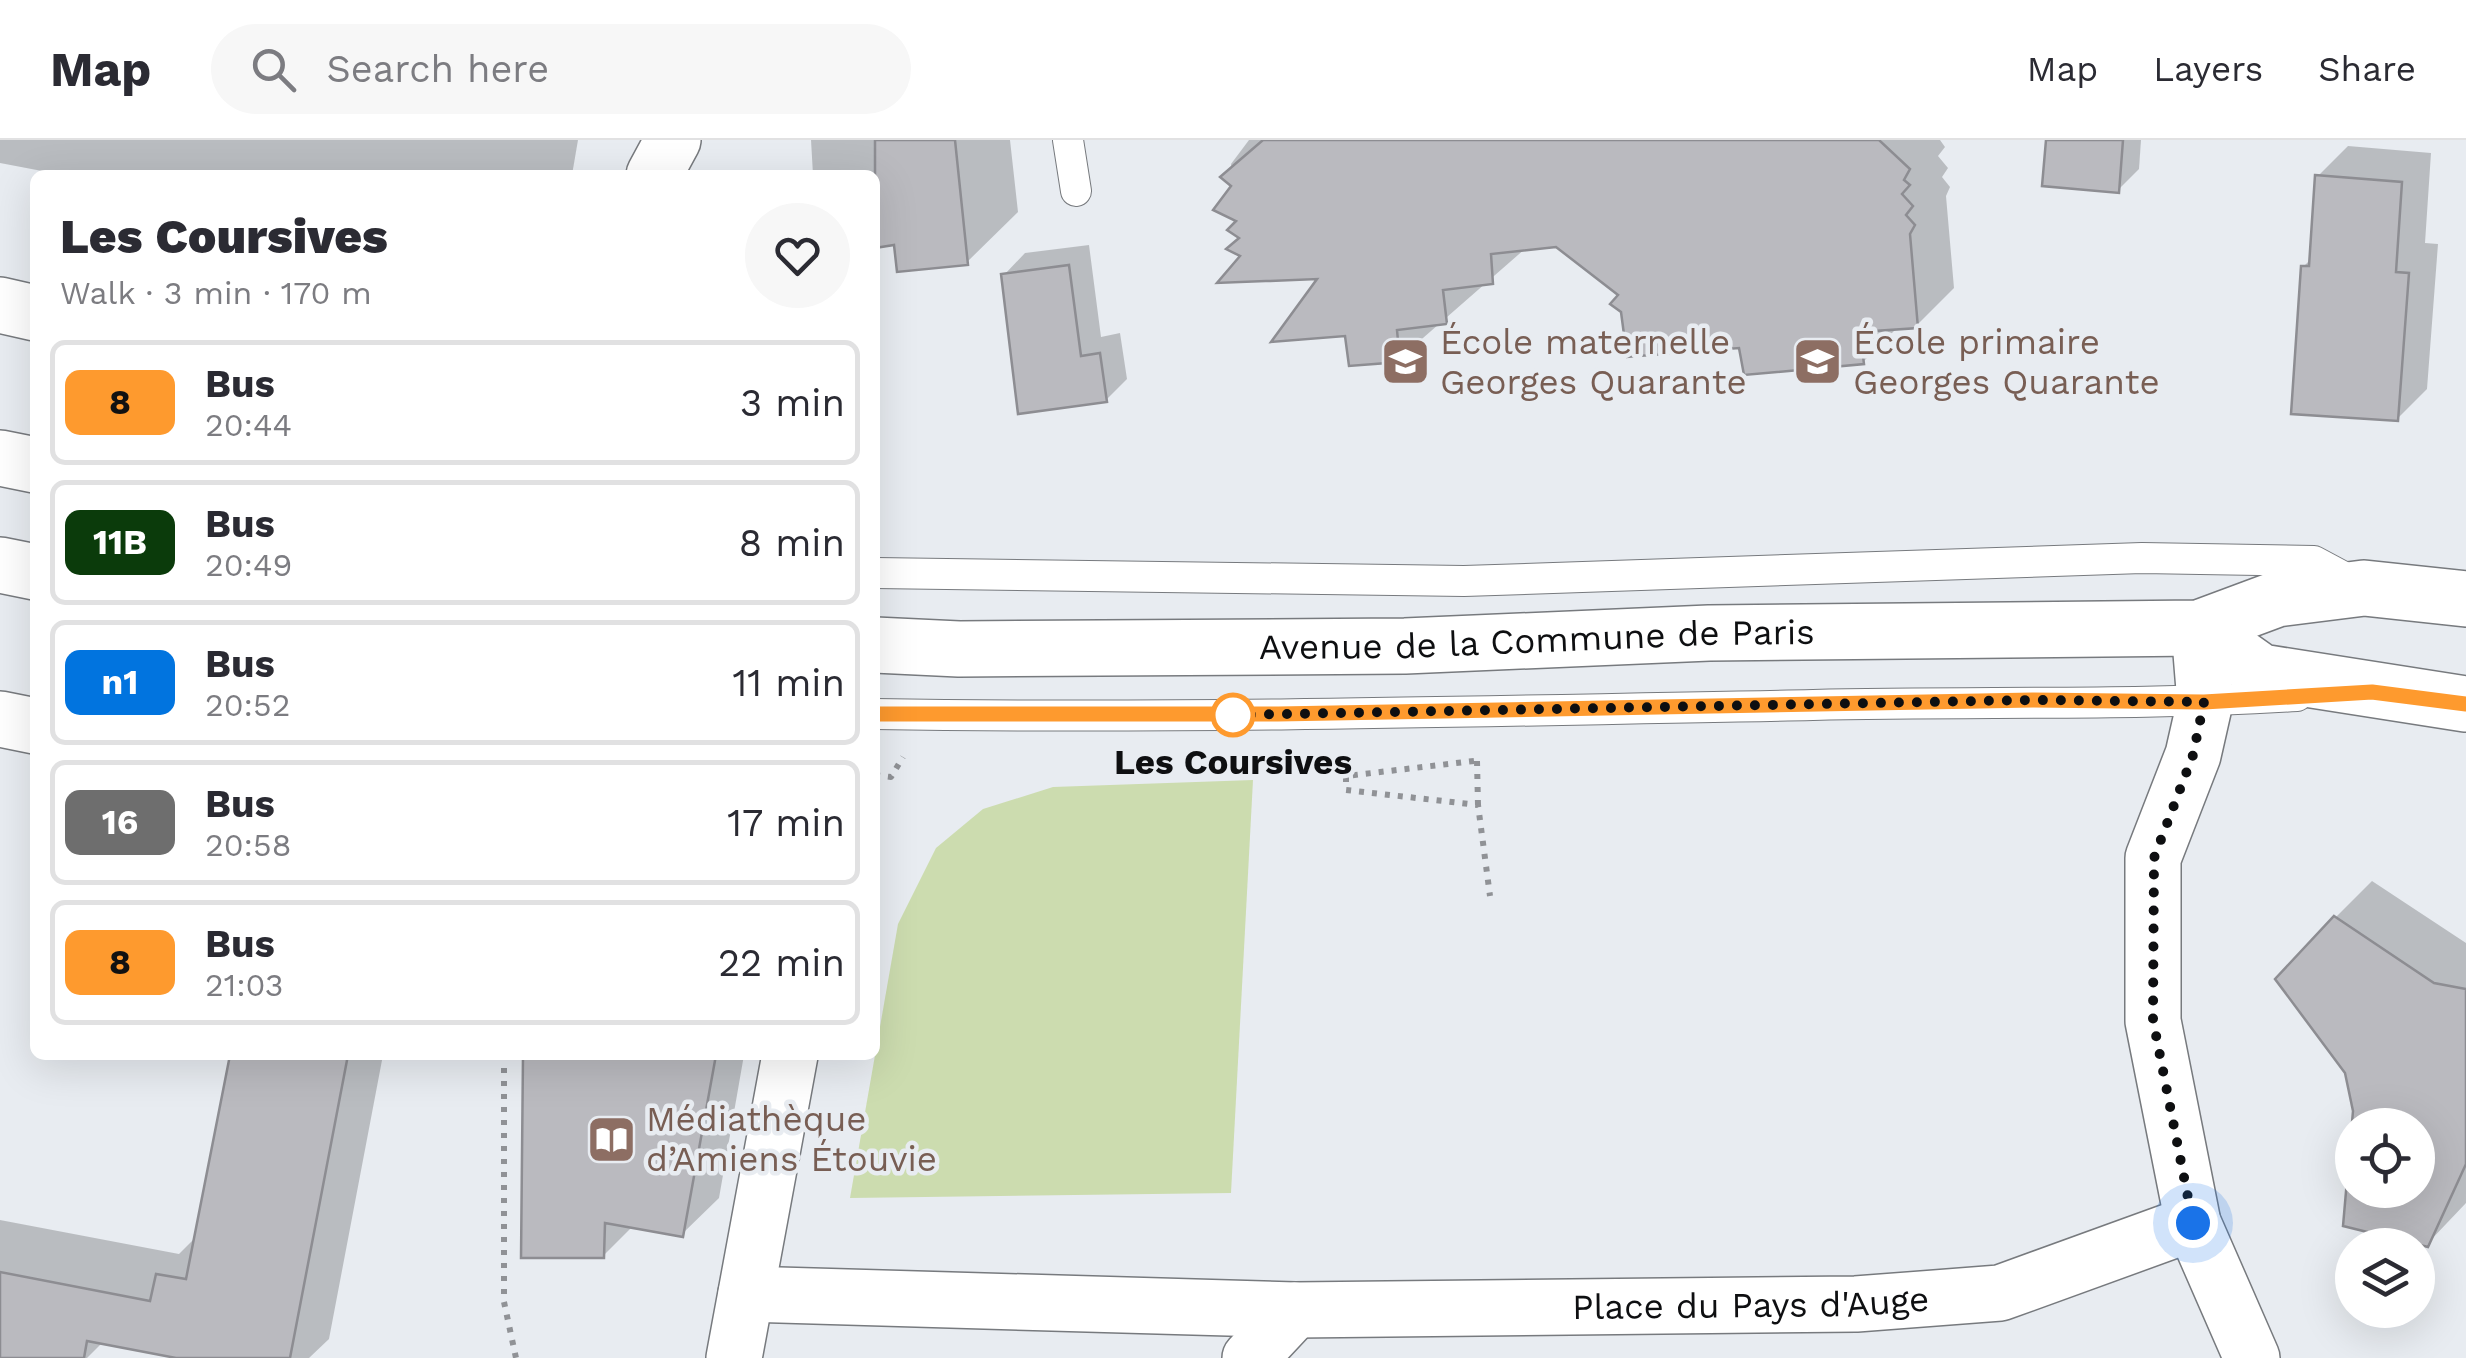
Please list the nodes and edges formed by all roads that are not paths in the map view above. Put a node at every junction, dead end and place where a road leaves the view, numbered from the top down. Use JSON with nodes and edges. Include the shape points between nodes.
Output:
{"nodes":[{"id":1,"x":672,"y":140,"type":"edge"},
{"id":2,"x":1068,"y":140,"type":"edge"},
{"id":3,"x":657,"y":170,"type":"edge"},
{"id":4,"x":1076,"y":191,"type":"dead end"},
{"id":5,"x":0,"y":306,"type":"edge"},
{"id":6,"x":30,"y":312,"type":"edge"},
{"id":7,"x":0,"y":458,"type":"edge"},
{"id":8,"x":30,"y":463,"type":"edge"},
{"id":9,"x":0,"y":566,"type":"edge"},
{"id":10,"x":30,"y":571,"type":"edge"},
{"id":11,"x":880,"y":573,"type":"edge"},
{"id":12,"x":2364,"y":588,"type":"junction"},
{"id":13,"x":2466,"y":599,"type":"edge"},
{"id":14,"x":2199,"y":628,"type":"junction"},
{"id":15,"x":880,"y":645,"type":"edge"},
{"id":16,"x":2372,"y":692,"type":"junction"},
{"id":17,"x":2204,"y":702,"type":"junction"},
{"id":18,"x":2466,"y":704,"type":"edge"},
{"id":19,"x":880,"y":714,"type":"edge"},
{"id":20,"x":0,"y":719,"type":"edge"},
{"id":21,"x":30,"y":725,"type":"edge"},
{"id":22,"x":789,"y":1060,"type":"edge"},
{"id":23,"x":2193,"y":1223,"type":"junction"},
{"id":24,"x":746,"y":1294,"type":"junction"},
{"id":25,"x":1295,"y":1310,"type":"junction"},
{"id":26,"x":734,"y":1358,"type":"edge"},
{"id":27,"x":1250,"y":1358,"type":"edge"},
{"id":28,"x":2252,"y":1358,"type":"edge"}],
"edges":[{"from":1,"to":3,"type":"street"},
{"from":2,"to":4,"type":"lane"},
{"from":5,"to":6,"type":"street"},
{"from":7,"to":8,"type":"street"},
{"from":9,"to":10,"type":"street"},
{"from":11,"to":12,"type":"lane","via":[[1464,582],[2142,558],[2314,561]]},
{"from":12,"to":13,"type":"street","name":"Avenue de la Commune de Paris"},
{"from":12,"to":14,"type":"street","name":"Avenue de la Commune de Paris","via":[[2277,599]]},
{"from":14,"to":15,"type":"street","name":"Avenue de la Commune de Paris","via":[[1709,633],[1405,646]]},
{"from":14,"to":16,"type":"street","via":[[2262,672]]},
{"from":14,"to":17,"type":"street"},
{"from":16,"to":17,"type":"lane"},
{"from":16,"to":18,"type":"street"},
{"from":17,"to":19,"type":"lane"},
{"from":17,"to":23,"type":"street","via":[[2193,755],[2154,858],[2153,1020]]},
{"from":20,"to":21,"type":"street"},
{"from":22,"to":24,"type":"street"},
{"from":23,"to":25,"type":"street","name":"Place du Pays d'Auge","via":[[2000,1292],[1777,1306]]},
{"from":23,"to":28,"type":"street"},
{"from":24,"to":25,"type":"street","name":"Place du Pays d'Auge"},
{"from":24,"to":26,"type":"street"},
{"from":25,"to":27,"type":"street"}]}
